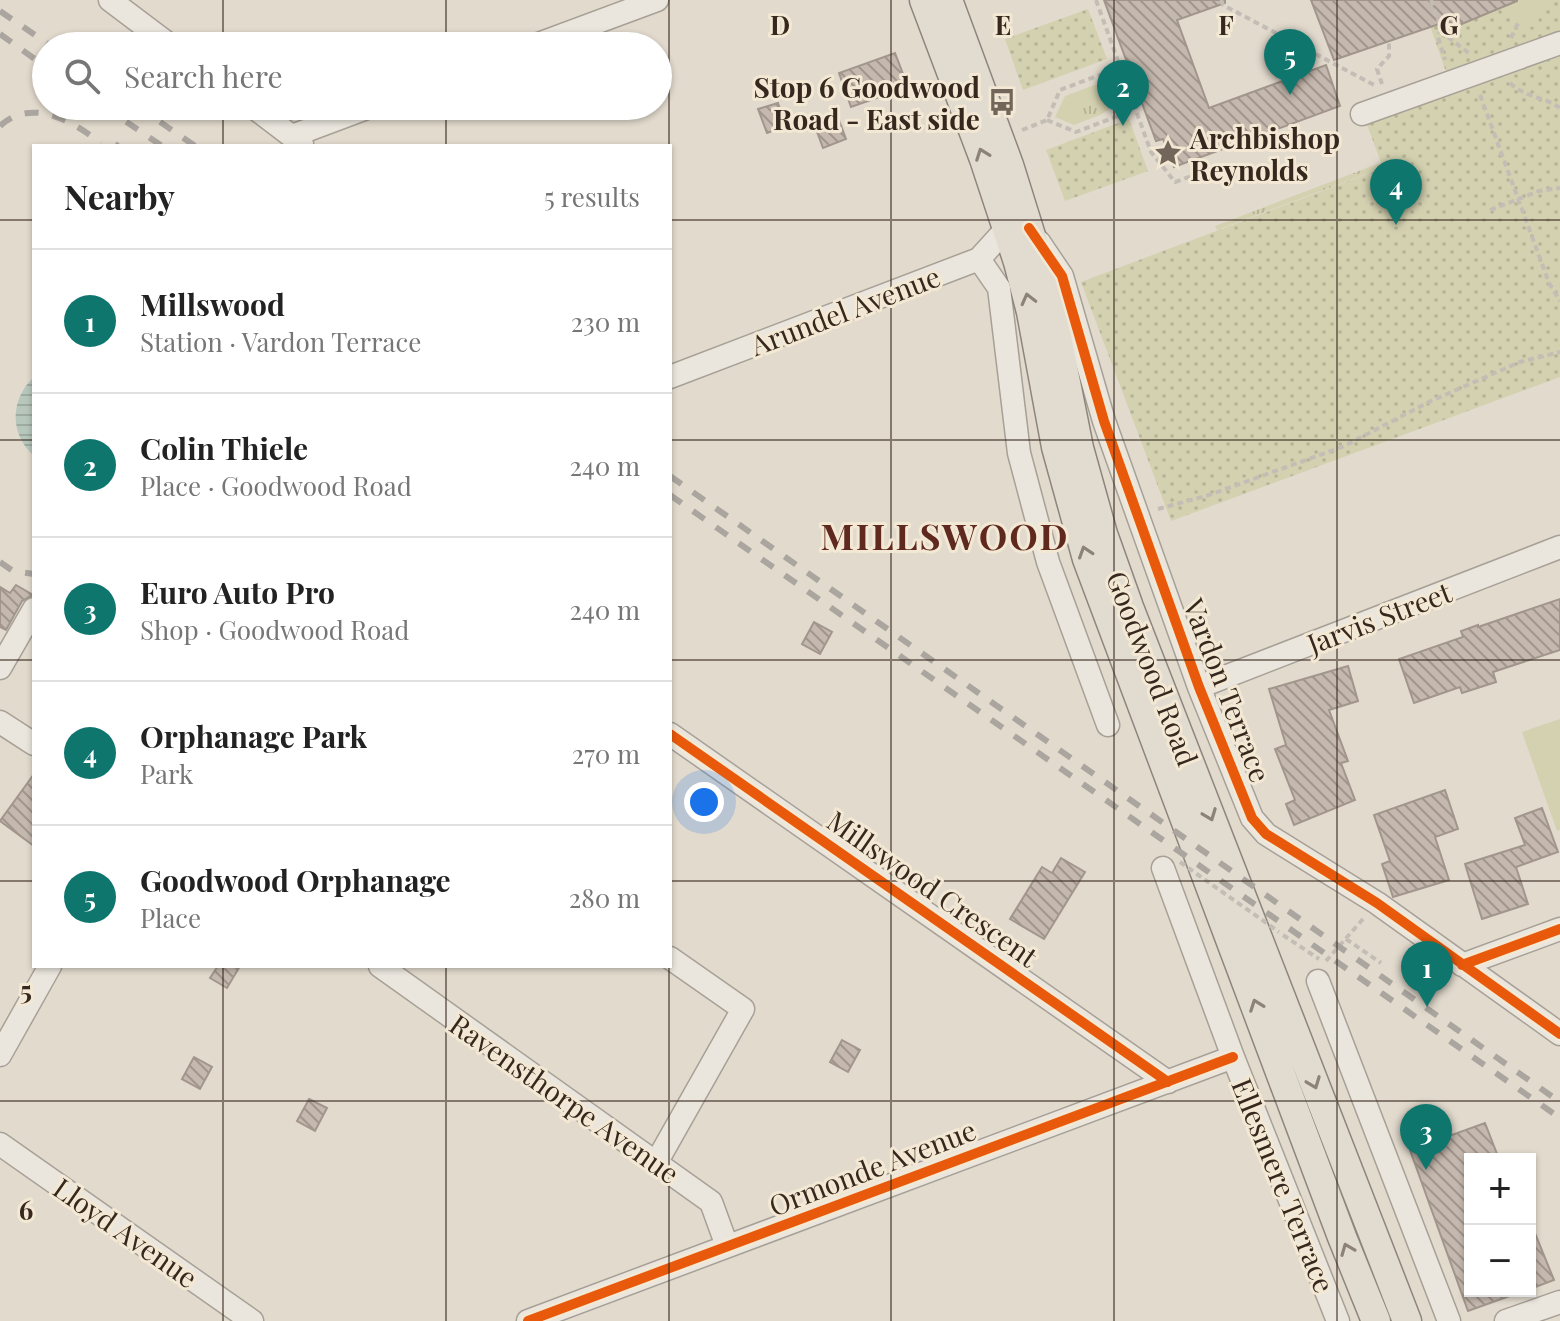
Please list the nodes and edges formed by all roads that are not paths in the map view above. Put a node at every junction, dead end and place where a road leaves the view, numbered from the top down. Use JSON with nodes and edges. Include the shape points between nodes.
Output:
{"nodes":[{"id":1,"x":110,"y":0,"type":"edge"},
{"id":2,"x":657,"y":0,"type":"edge"},
{"id":3,"x":924,"y":0,"type":"edge"},
{"id":4,"x":948,"y":0,"type":"edge"},
{"id":5,"x":152,"y":32,"type":"edge"},
{"id":6,"x":571,"y":32,"type":"edge"},
{"id":7,"x":1560,"y":43,"type":"edge"},
{"id":8,"x":1362,"y":114,"type":"dead end"},
{"id":9,"x":271,"y":120,"type":"edge"},
{"id":10,"x":343,"y":120,"type":"edge"},
{"id":11,"x":299,"y":141,"type":"edge"},
{"id":12,"x":1018,"y":228,"type":"junction"},
{"id":13,"x":979,"y":259,"type":"junction"},
{"id":14,"x":672,"y":376,"type":"edge"},
{"id":15,"x":1073,"y":413,"type":"junction"},
{"id":16,"x":1104,"y":421,"type":"junction"},
{"id":17,"x":1560,"y":547,"type":"edge"},
{"id":18,"x":32,"y":612,"type":"edge"},
{"id":19,"x":0,"y":668,"type":"edge"},
{"id":20,"x":1199,"y":687,"type":"junction"},
{"id":21,"x":0,"y":722,"type":"edge"},
{"id":22,"x":1108,"y":725,"type":"dead end"},
{"id":23,"x":672,"y":735,"type":"edge"},
{"id":24,"x":32,"y":743,"type":"edge"},
{"id":25,"x":1172,"y":865,"type":"road end"},
{"id":26,"x":1560,"y":929,"type":"edge"},
{"id":27,"x":672,"y":959,"type":"edge"},
{"id":28,"x":1462,"y":965,"type":"junction"},
{"id":29,"x":49,"y":968,"type":"edge"},
{"id":30,"x":383,"y":968,"type":"edge"},
{"id":31,"x":1321,"y":972,"type":"road end"},
{"id":32,"x":1560,"y":1034,"type":"edge"},
{"id":33,"x":0,"y":1055,"type":"edge"},
{"id":34,"x":1233,"y":1057,"type":"junction"},
{"id":35,"x":1168,"y":1082,"type":"junction"},
{"id":36,"x":0,"y":1144,"type":"edge"},
{"id":37,"x":656,"y":1163,"type":"junction"},
{"id":38,"x":727,"y":1246,"type":"junction"},
{"id":39,"x":1560,"y":1302,"type":"edge"},
{"id":40,"x":252,"y":1321,"type":"edge"},
{"id":41,"x":528,"y":1321,"type":"edge"},
{"id":42,"x":1338,"y":1321,"type":"edge"},
{"id":43,"x":1376,"y":1321,"type":"edge"},
{"id":44,"x":1407,"y":1321,"type":"edge"},
{"id":45,"x":1449,"y":1321,"type":"edge"},
{"id":46,"x":1506,"y":1321,"type":"edge"}],
"edges":[{"from":1,"to":5,"type":"street"},
{"from":2,"to":6,"type":"street"},
{"from":12,"to":3,"type":"main road","name":"Goodwood Road","one_way":true},
{"from":4,"to":12,"type":"main road","name":"Goodwood Road","via":[[1009,165]]},
{"from":7,"to":8,"type":"street","via":[[1499,56],[1463,78]]},
{"from":9,"to":11,"type":"street"},
{"from":10,"to":11,"type":"street"},
{"from":12,"to":13,"type":"street","name":"Arundel Avenue"},
{"from":12,"to":15,"type":"main road","name":"Goodwood Road","via":[[1047,287]]},
{"from":12,"to":16,"type":"street","name":"Vardon Terrace","via":[[1062,276]]},
{"from":43,"to":12,"type":"main road","name":"Goodwood Road","one_way":true,"via":[[1087,559],[1056,447]]},
{"from":13,"to":14,"type":"street","name":"Arundel Avenue"},
{"from":13,"to":22,"type":"street","via":[[999,288],[1019,453],[1048,562]]},
{"from":15,"to":16,"type":"street","via":[[1089,409]]},
{"from":15,"to":44,"type":"main road","name":"Goodwood Road","one_way":true,"via":[[1090,491],[1129,607]]},
{"from":16,"to":20,"type":"street","name":"Vardon Terrace"},
{"from":17,"to":20,"type":"street","name":"Jarvis Street"},
{"from":18,"to":19,"type":"street"},
{"from":20,"to":28,"type":"street","name":"Vardon Terrace","via":[[1252,818],[1266,834],[1377,903]]},
{"from":21,"to":24,"type":"street"},
{"from":23,"to":35,"type":"street","name":"Millswood Crescent"},
{"from":25,"to":34,"type":"street","name":"Ellesmere Terrace"},
{"from":26,"to":28,"type":"street"},
{"from":27,"to":37,"type":"street","via":[[743,1009]]},
{"from":28,"to":32,"type":"street","name":"Vardon Terrace"},
{"from":29,"to":33,"type":"street"},
{"from":30,"to":37,"type":"street","name":"Ravensthorpe Avenue"},
{"from":31,"to":45,"type":"street"},
{"from":34,"to":35,"type":"street","name":"Ormonde Avenue"},
{"from":34,"to":42,"type":"street","name":"Ellesmere Terrace"},
{"from":35,"to":38,"type":"street","name":"Ormonde Avenue"},
{"from":36,"to":40,"type":"street","name":"Lloyd Avenue"},
{"from":37,"to":38,"type":"street","name":"Ravensthorpe Avenue","via":[[711,1202]]},
{"from":38,"to":41,"type":"street","name":"Ormonde Avenue"},
{"from":39,"to":46,"type":"street"}]}
